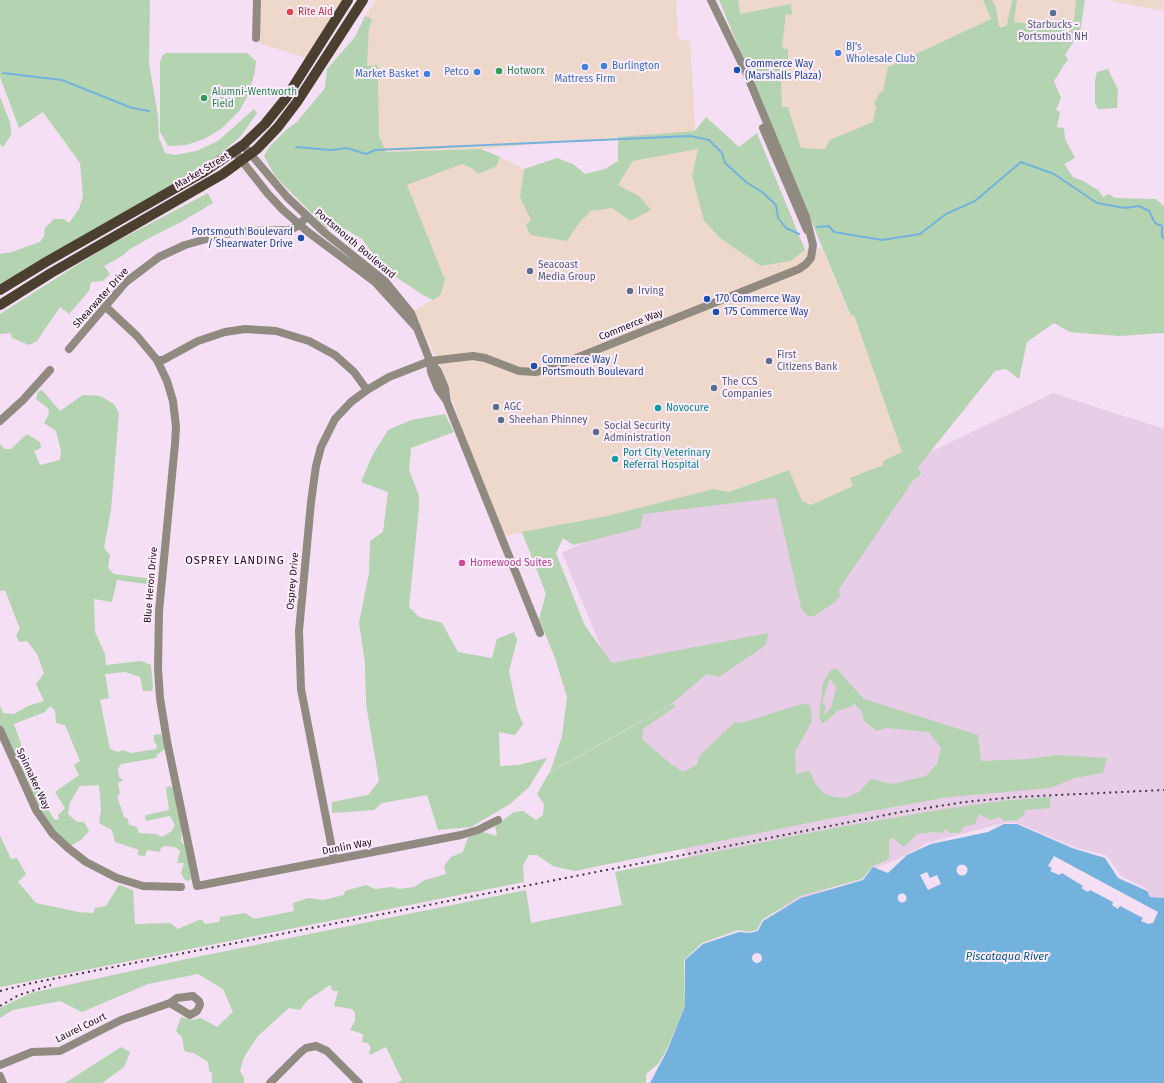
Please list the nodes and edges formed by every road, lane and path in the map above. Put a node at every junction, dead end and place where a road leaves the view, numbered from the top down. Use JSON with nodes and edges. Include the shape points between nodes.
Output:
{"nodes":[{"id":1,"x":257,"y":0,"type":"edge"},
{"id":2,"x":348,"y":0,"type":"edge"},
{"id":3,"x":363,"y":0,"type":"edge"},
{"id":4,"x":711,"y":0,"type":"edge"},
{"id":5,"x":256,"y":38,"type":"dead end"},
{"id":6,"x":243,"y":145,"type":"junction"},
{"id":7,"x":235,"y":152,"type":"junction"},
{"id":8,"x":250,"y":154,"type":"junction"},
{"id":9,"x":242,"y":161,"type":"junction"},
{"id":10,"x":307,"y":217,"type":"junction"},
{"id":11,"x":300,"y":225,"type":"junction"},
{"id":12,"x":0,"y":290,"type":"edge"},
{"id":13,"x":0,"y":305,"type":"edge"},
{"id":14,"x":105,"y":306,"type":"junction"},
{"id":15,"x":415,"y":327,"type":"junction"},
{"id":16,"x":69,"y":349,"type":"dead end"},
{"id":17,"x":157,"y":360,"type":"junction"},
{"id":18,"x":430,"y":361,"type":"junction"},
{"id":19,"x":50,"y":370,"type":"dead end"},
{"id":20,"x":367,"y":390,"type":"junction"},
{"id":21,"x":0,"y":421,"type":"edge"},
{"id":22,"x":540,"y":633,"type":"dead end"},
{"id":23,"x":0,"y":730,"type":"edge"},
{"id":24,"x":498,"y":820,"type":"dead end"},
{"id":25,"x":334,"y":859,"type":"junction"},
{"id":26,"x":197,"y":886,"type":"joint"},
{"id":27,"x":181,"y":887,"type":"dead end"},
{"id":28,"x":170,"y":1003,"type":"dead end"},
{"id":29,"x":0,"y":1065,"type":"edge"},
{"id":30,"x":0,"y":1076,"type":"edge"},
{"id":31,"x":3,"y":1083,"type":"edge"},
{"id":32,"x":270,"y":1083,"type":"edge"},
{"id":33,"x":359,"y":1083,"type":"edge"}],
"edges":[{"from":1,"to":5,"type":"street"},
{"from":2,"to":6,"type":"main road","name":"Market Street","via":[[283,102]]},
{"from":3,"to":8,"type":"main road","name":"Market Street","via":[[294,106]]},
{"from":4,"to":18,"type":"street","name":"Commerce Way","via":[[745,70],[806,218],[814,249],[811,258],[799,269],[546,370],[519,371],[473,356]]},
{"from":6,"to":7,"type":"main road","name":"Market Street"},
{"from":6,"to":8,"type":"street","name":"Portsmouth Boulevard"},
{"from":7,"to":9,"type":"street","name":"Portsmouth Boulevard"},
{"from":7,"to":12,"type":"main road","name":"Market Street"},
{"from":8,"to":9,"type":"main road","name":"Market Street"},
{"from":8,"to":10,"type":"street","name":"Portsmouth Boulevard","via":[[276,187]]},
{"from":9,"to":11,"type":"street","name":"Portsmouth Boulevard","via":[[276,203]]},
{"from":9,"to":13,"type":"main road","name":"Market Street"},
{"from":10,"to":11,"type":"street"},
{"from":10,"to":15,"type":"street","name":"Portsmouth Boulevard","via":[[385,281],[411,313]]},
{"from":11,"to":14,"type":"street","name":"Shearwater Drive","via":[[284,231],[236,232],[185,245],[159,258],[136,274]]},
{"from":11,"to":15,"type":"street","name":"Portsmouth Boulevard","via":[[375,282]]},
{"from":14,"to":16,"type":"street","name":"Shearwater Drive"},
{"from":14,"to":17,"type":"street","name":"Blue Heron Drive","via":[[137,336]]},
{"from":15,"to":18,"type":"street","name":"Portsmouth Boulevard"},
{"from":17,"to":20,"type":"street","via":[[163,360],[198,341],[225,332],[276,331],[309,341],[334,355],[354,372]]},
{"from":17,"to":26,"type":"street","name":"Blue Heron Drive","via":[[170,390],[176,427],[159,611],[159,681],[167,741]]},
{"from":18,"to":20,"type":"street","name":"Osprey Drive","via":[[390,377]]},
{"from":18,"to":22,"type":"street","name":"Portsmouth Boulevard","via":[[431,372],[447,402]]},
{"from":19,"to":21,"type":"street"},
{"from":20,"to":25,"type":"street","name":"Osprey Drive","via":[[335,419],[318,454],[300,617],[301,689]]},
{"from":23,"to":27,"type":"street","name":"Spinnaker Way","via":[[40,818],[68,848],[86,862],[117,878],[143,886]]},
{"from":24,"to":25,"type":"street","name":"Dunlin Way","via":[[461,835]]},
{"from":25,"to":26,"type":"street","name":"Dunlin Way"},
{"from":28,"to":29,"type":"street","name":"Laurel Court","via":[[121,1020],[60,1051],[32,1052]]},
{"from":30,"to":31,"type":"street"},
{"from":32,"to":33,"type":"street","via":[[301,1052],[316,1046],[327,1051]]}]}
